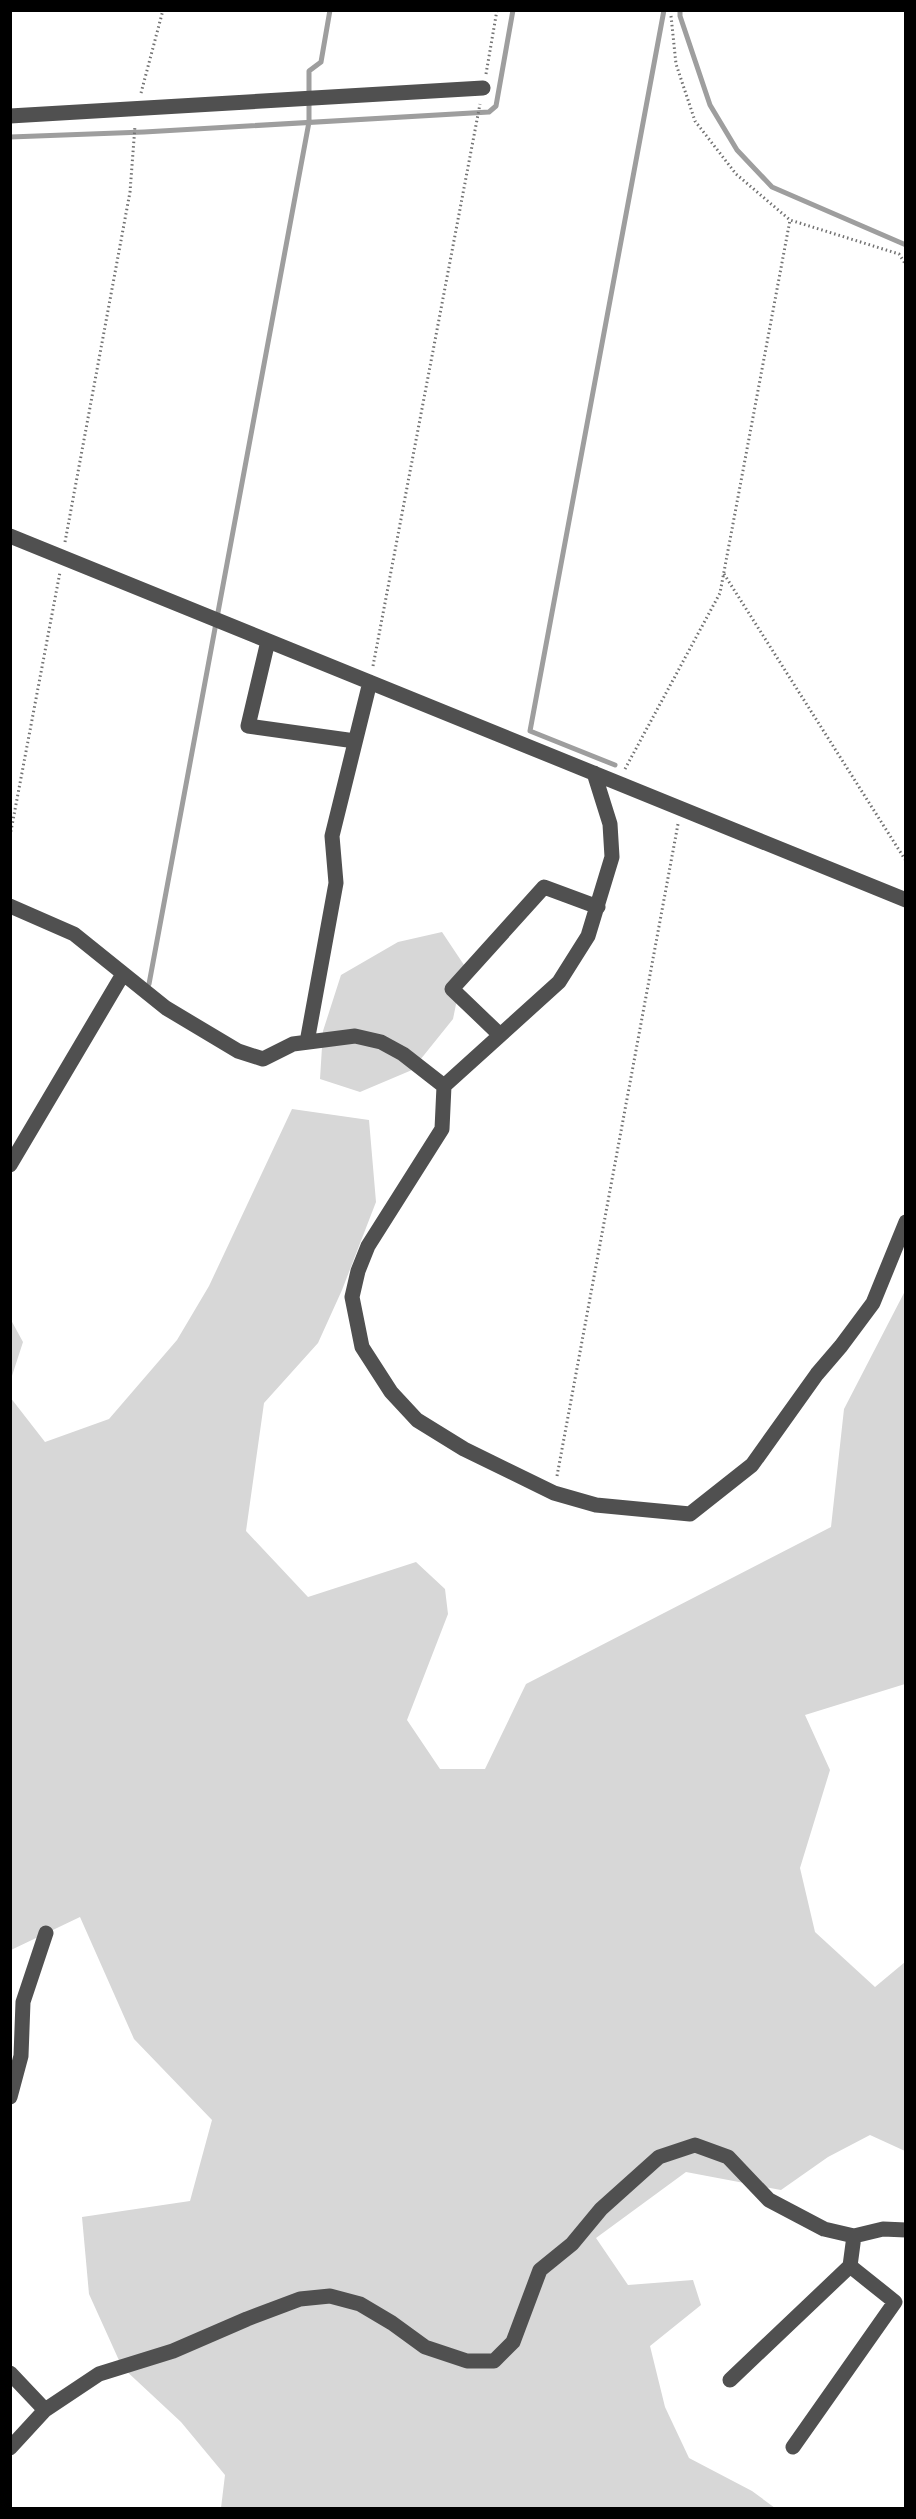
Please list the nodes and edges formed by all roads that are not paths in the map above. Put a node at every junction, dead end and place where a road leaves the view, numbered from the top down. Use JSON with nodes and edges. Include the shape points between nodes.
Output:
{"nodes":[{"id":1,"x":483,"y":88,"type":"road end"},
{"id":2,"x":10,"y":116,"type":"edge"},
{"id":3,"x":10,"y":536,"type":"edge"},
{"id":4,"x":268,"y":641,"type":"junction"},
{"id":5,"x":370,"y":682,"type":"junction"},
{"id":6,"x":355,"y":741,"type":"junction"},
{"id":7,"x":594,"y":773,"type":"junction"},
{"id":8,"x":906,"y":900,"type":"edge"},
{"id":9,"x":10,"y":906,"type":"edge"},
{"id":10,"x":598,"y":907,"type":"junction"},
{"id":11,"x":123,"y":974,"type":"junction"},
{"id":12,"x":499,"y":1034,"type":"junction"},
{"id":13,"x":307,"y":1042,"type":"junction"},
{"id":14,"x":444,"y":1086,"type":"junction"},
{"id":15,"x":10,"y":1165,"type":"edge"},
{"id":16,"x":906,"y":1222,"type":"edge"},
{"id":17,"x":46,"y":1933,"type":"dead end"},
{"id":18,"x":10,"y":2097,"type":"edge"},
{"id":19,"x":906,"y":2230,"type":"edge"},
{"id":20,"x":854,"y":2236,"type":"junction"},
{"id":21,"x":850,"y":2266,"type":"junction"},
{"id":22,"x":10,"y":2373,"type":"edge"},
{"id":23,"x":730,"y":2380,"type":"dead end"},
{"id":24,"x":45,"y":2410,"type":"junction"},
{"id":25,"x":10,"y":2448,"type":"edge"},
{"id":26,"x":793,"y":2448,"type":"dead end"}],
"edges":[{"from":1,"to":2,"type":"street"},
{"from":3,"to":4,"type":"street"},
{"from":4,"to":5,"type":"street"},
{"from":4,"to":6,"type":"street","via":[[248,726]]},
{"from":5,"to":6,"type":"street"},
{"from":5,"to":7,"type":"street"},
{"from":6,"to":13,"type":"street","via":[[332,836],[336,883]]},
{"from":7,"to":8,"type":"street"},
{"from":7,"to":10,"type":"street","via":[[610,824],[612,857]]},
{"from":9,"to":11,"type":"street","via":[[74,933]]},
{"from":10,"to":12,"type":"street","via":[[588,936],[559,982]]},
{"from":10,"to":12,"type":"street","via":[[544,887],[452,989]]},
{"from":11,"to":13,"type":"street","via":[[166,1008],[238,1051],[263,1059],[293,1044]]},
{"from":11,"to":15,"type":"street"},
{"from":12,"to":14,"type":"street"},
{"from":13,"to":14,"type":"street","via":[[355,1036],[381,1042]]},
{"from":14,"to":16,"type":"street","via":[[442,1129],[368,1246],[358,1271],[352,1297],[362,1347],[391,1392],[417,1420],[464,1449],[554,1493],[596,1505],[690,1514],[752,1465],[873,1302]]},
{"from":17,"to":18,"type":"street","via":[[22,2002],[21,2056]]},
{"from":19,"to":20,"type":"street","via":[[883,2229]]},
{"from":20,"to":21,"type":"street"},
{"from":20,"to":24,"type":"street","via":[[824,2229],[795,2216],[769,2200],[728,2157],[695,2145],[659,2157],[601,2209],[572,2244],[540,2270],[513,2342],[494,2361],[467,2361],[425,2347],[360,2304],[330,2296],[300,2300],[173,2352],[99,2374]]},
{"from":21,"to":23,"type":"street"},
{"from":21,"to":26,"type":"street","via":[[895,2302]]},
{"from":22,"to":24,"type":"street"},
{"from":24,"to":25,"type":"street"}]}
